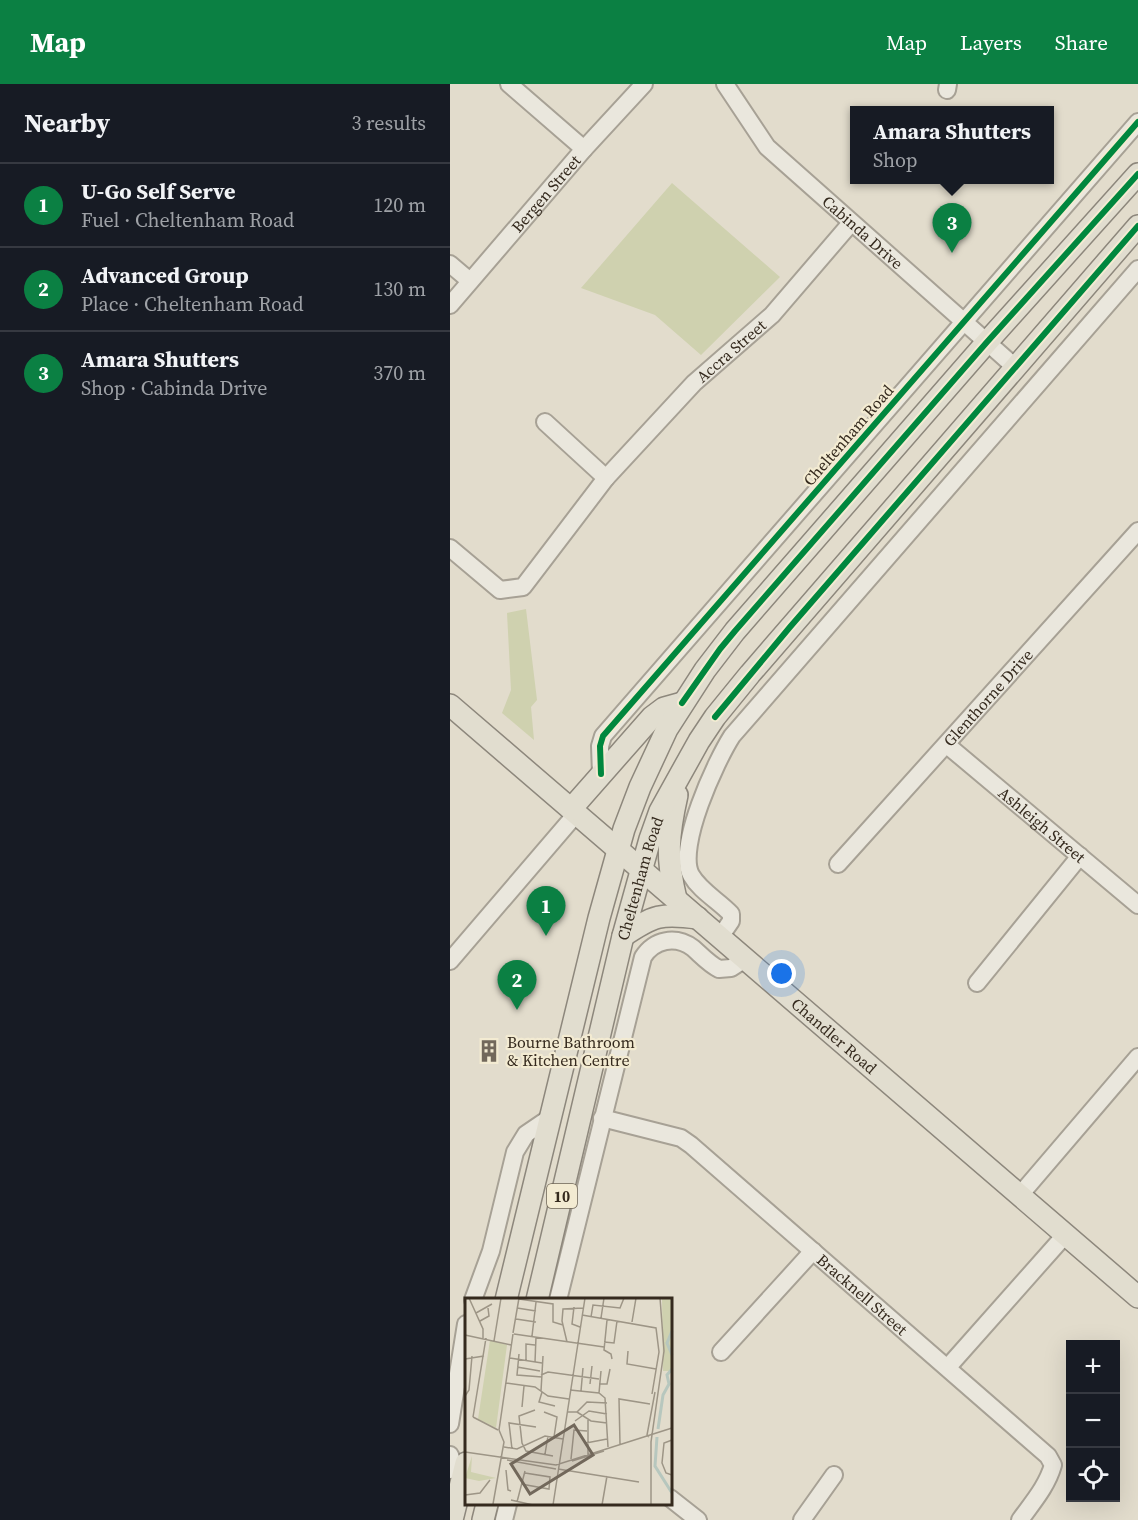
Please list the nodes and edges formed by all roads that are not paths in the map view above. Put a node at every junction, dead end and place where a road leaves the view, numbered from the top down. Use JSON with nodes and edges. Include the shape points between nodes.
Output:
{"nodes":[{"id":1,"x":510,"y":84,"type":"edge"},
{"id":2,"x":644,"y":84,"type":"edge"},
{"id":3,"x":726,"y":84,"type":"edge"},
{"id":4,"x":1138,"y":122,"type":"edge"},
{"id":5,"x":584,"y":149,"type":"junction"},
{"id":6,"x":1138,"y":174,"type":"edge"},
{"id":7,"x":851,"y":223,"type":"junction"},
{"id":8,"x":1138,"y":226,"type":"edge"},
{"id":9,"x":450,"y":264,"type":"edge"},
{"id":10,"x":1138,"y":269,"type":"edge"},
{"id":11,"x":470,"y":281,"type":"junction"},
{"id":12,"x":450,"y":305,"type":"edge"},
{"id":13,"x":964,"y":322,"type":"junction"},
{"id":14,"x":987,"y":342,"type":"junction"},
{"id":15,"x":1015,"y":367,"type":"junction"},
{"id":16,"x":545,"y":422,"type":"dead end"},
{"id":17,"x":606,"y":478,"type":"junction"},
{"id":18,"x":1138,"y":531,"type":"edge"},
{"id":19,"x":450,"y":548,"type":"edge"},
{"id":20,"x":682,"y":703,"type":"junction"},
{"id":21,"x":450,"y":705,"type":"edge"},
{"id":22,"x":947,"y":745,"type":"junction"},
{"id":23,"x":683,"y":768,"type":"junction"},
{"id":24,"x":602,"y":774,"type":"junction"},
{"id":25,"x":574,"y":811,"type":"junction"},
{"id":26,"x":618,"y":850,"type":"junction"},
{"id":27,"x":1080,"y":856,"type":"junction"},
{"id":28,"x":838,"y":864,"type":"dead end"},
{"id":29,"x":642,"y":870,"type":"junction"},
{"id":30,"x":676,"y":899,"type":"junction"},
{"id":31,"x":1138,"y":905,"type":"edge"},
{"id":32,"x":698,"y":918,"type":"junction"},
{"id":33,"x":623,"y":936,"type":"junction"},
{"id":34,"x":720,"y":937,"type":"junction"},
{"id":35,"x":745,"y":959,"type":"junction"},
{"id":36,"x":450,"y":961,"type":"edge"},
{"id":37,"x":977,"y":983,"type":"dead end"},
{"id":38,"x":1136,"y":1062,"type":"edge"},
{"id":39,"x":551,"y":1117,"type":"junction"},
{"id":40,"x":602,"y":1119,"type":"junction"},
{"id":41,"x":1020,"y":1195,"type":"junction"},
{"id":42,"x":1066,"y":1234,"type":"junction"},
{"id":43,"x":813,"y":1251,"type":"junction"},
{"id":44,"x":1138,"y":1297,"type":"edge"},
{"id":45,"x":473,"y":1298,"type":"edge"},
{"id":46,"x":506,"y":1298,"type":"edge"},
{"id":47,"x":537,"y":1298,"type":"edge"},
{"id":48,"x":558,"y":1298,"type":"edge"},
{"id":49,"x":465,"y":1330,"type":"edge"},
{"id":50,"x":721,"y":1352,"type":"dead end"},
{"id":51,"x":948,"y":1367,"type":"junction"},
{"id":52,"x":450,"y":1424,"type":"edge"},
{"id":53,"x":450,"y":1455,"type":"edge"},
{"id":54,"x":462,"y":1469,"type":"edge"},
{"id":55,"x":834,"y":1475,"type":"dead end"},
{"id":56,"x":672,"y":1500,"type":"edge"},
{"id":57,"x":487,"y":1505,"type":"edge"},
{"id":58,"x":508,"y":1505,"type":"edge"},
{"id":59,"x":452,"y":1520,"type":"edge"},
{"id":60,"x":483,"y":1520,"type":"edge"},
{"id":61,"x":504,"y":1520,"type":"edge"},
{"id":62,"x":698,"y":1520,"type":"edge"},
{"id":63,"x":802,"y":1520,"type":"edge"},
{"id":64,"x":1020,"y":1520,"type":"edge"}],
"edges":[{"from":1,"to":5,"type":"street"},
{"from":2,"to":5,"type":"street","name":"Bergen Street"},
{"from":3,"to":7,"type":"street","name":"Cabinda Drive","via":[[767,147]]},
{"from":4,"to":13,"type":"street","name":"Cheltenham Road"},
{"from":5,"to":11,"type":"street","name":"Bergen Street"},
{"from":6,"to":14,"type":"main road","name":"Cheltenham Road","number":"10"},
{"from":7,"to":13,"type":"street","name":"Cabinda Drive"},
{"from":7,"to":17,"type":"street","name":"Accra Street","via":[[772,315],[694,383]]},
{"from":8,"to":15,"type":"main road","name":"Cheltenham Road","number":"10"},
{"from":9,"to":11,"type":"street"},
{"from":10,"to":34,"type":"street","via":[[756,706],[724,749],[697,814],[688,865],[693,879],[731,914],[732,920]]},
{"from":11,"to":12,"type":"street","name":"Bergen Street"},
{"from":13,"to":14,"type":"street","name":"Cabinda Drive"},
{"from":13,"to":24,"type":"street","name":"Cheltenham Road","via":[[603,736]]},
{"from":14,"to":15,"type":"street","name":"Cabinda Drive"},
{"from":14,"to":20,"type":"main road","name":"Cheltenham Road","number":"10","via":[[735,631]]},
{"from":15,"to":23,"type":"main road","name":"Cheltenham Road","number":"10","via":[[730,698]]},
{"from":16,"to":17,"type":"street"},
{"from":17,"to":19,"type":"street","via":[[523,587],[500,590]]},
{"from":18,"to":22,"type":"street","name":"Glenthorne Drive"},
{"from":20,"to":24,"type":"main road","via":[[658,711]]},
{"from":20,"to":26,"type":"main road","name":"Cheltenham Road","number":"10","via":[[649,766]]},
{"from":21,"to":25,"type":"main road","name":"Chandler Road"},
{"from":22,"to":27,"type":"street","name":"Ashleigh Street"},
{"from":22,"to":28,"type":"street","name":"Glenthorne Drive"},
{"from":23,"to":29,"type":"main road","name":"Cheltenham Road","number":"10","via":[[660,811]]},
{"from":23,"to":30,"type":"main road","via":[[668,847]]},
{"from":24,"to":25,"type":"main road"},
{"from":25,"to":26,"type":"main road","name":"Chandler Road"},
{"from":25,"to":36,"type":"street"},
{"from":26,"to":29,"type":"main road","name":"Chandler Road"},
{"from":26,"to":39,"type":"main road","name":"Cheltenham Road","number":"10"},
{"from":27,"to":31,"type":"street","name":"Ashleigh Street"},
{"from":27,"to":37,"type":"street"},
{"from":29,"to":30,"type":"main road","name":"Chandler Road"},
{"from":29,"to":33,"type":"main road","name":"Cheltenham Road","number":"10"},
{"from":30,"to":32,"type":"main road","name":"Chandler Road"},
{"from":32,"to":33,"type":"main road","via":[[655,917]]},
{"from":32,"to":34,"type":"main road","name":"Chandler Road"},
{"from":33,"to":47,"type":"main road","name":"Cheltenham Road","number":"10"},
{"from":34,"to":35,"type":"main road","name":"Chandler Road"},
{"from":35,"to":40,"type":"street","name":"Cheltenham Road","via":[[731,968],[717,968],[678,941],[663,941],[646,952]]},
{"from":35,"to":41,"type":"main road","name":"Chandler Road"},
{"from":38,"to":41,"type":"street"},
{"from":39,"to":45,"type":"street","via":[[526,1134],[515,1152],[491,1251]]},
{"from":39,"to":46,"type":"main road","name":"Cheltenham Road","number":"10"},
{"from":40,"to":43,"type":"street","name":"Bracknell Street","via":[[681,1138]]},
{"from":40,"to":48,"type":"street","name":"Cheltenham Road"},
{"from":41,"to":42,"type":"main road","name":"Chandler Road"},
{"from":42,"to":44,"type":"main road","name":"Chandler Road"},
{"from":42,"to":51,"type":"street"},
{"from":43,"to":50,"type":"street"},
{"from":43,"to":51,"type":"street","name":"Bracknell Street"},
{"from":49,"to":52,"type":"street"},
{"from":51,"to":64,"type":"street","name":"Bracknell Street","via":[[1048,1456],[1053,1465],[1045,1485]]},
{"from":53,"to":54,"type":"street"},
{"from":54,"to":59,"type":"main road"},
{"from":55,"to":63,"type":"street"},
{"from":56,"to":62,"type":"street"},
{"from":57,"to":60,"type":"main road"},
{"from":58,"to":61,"type":"street"}]}
